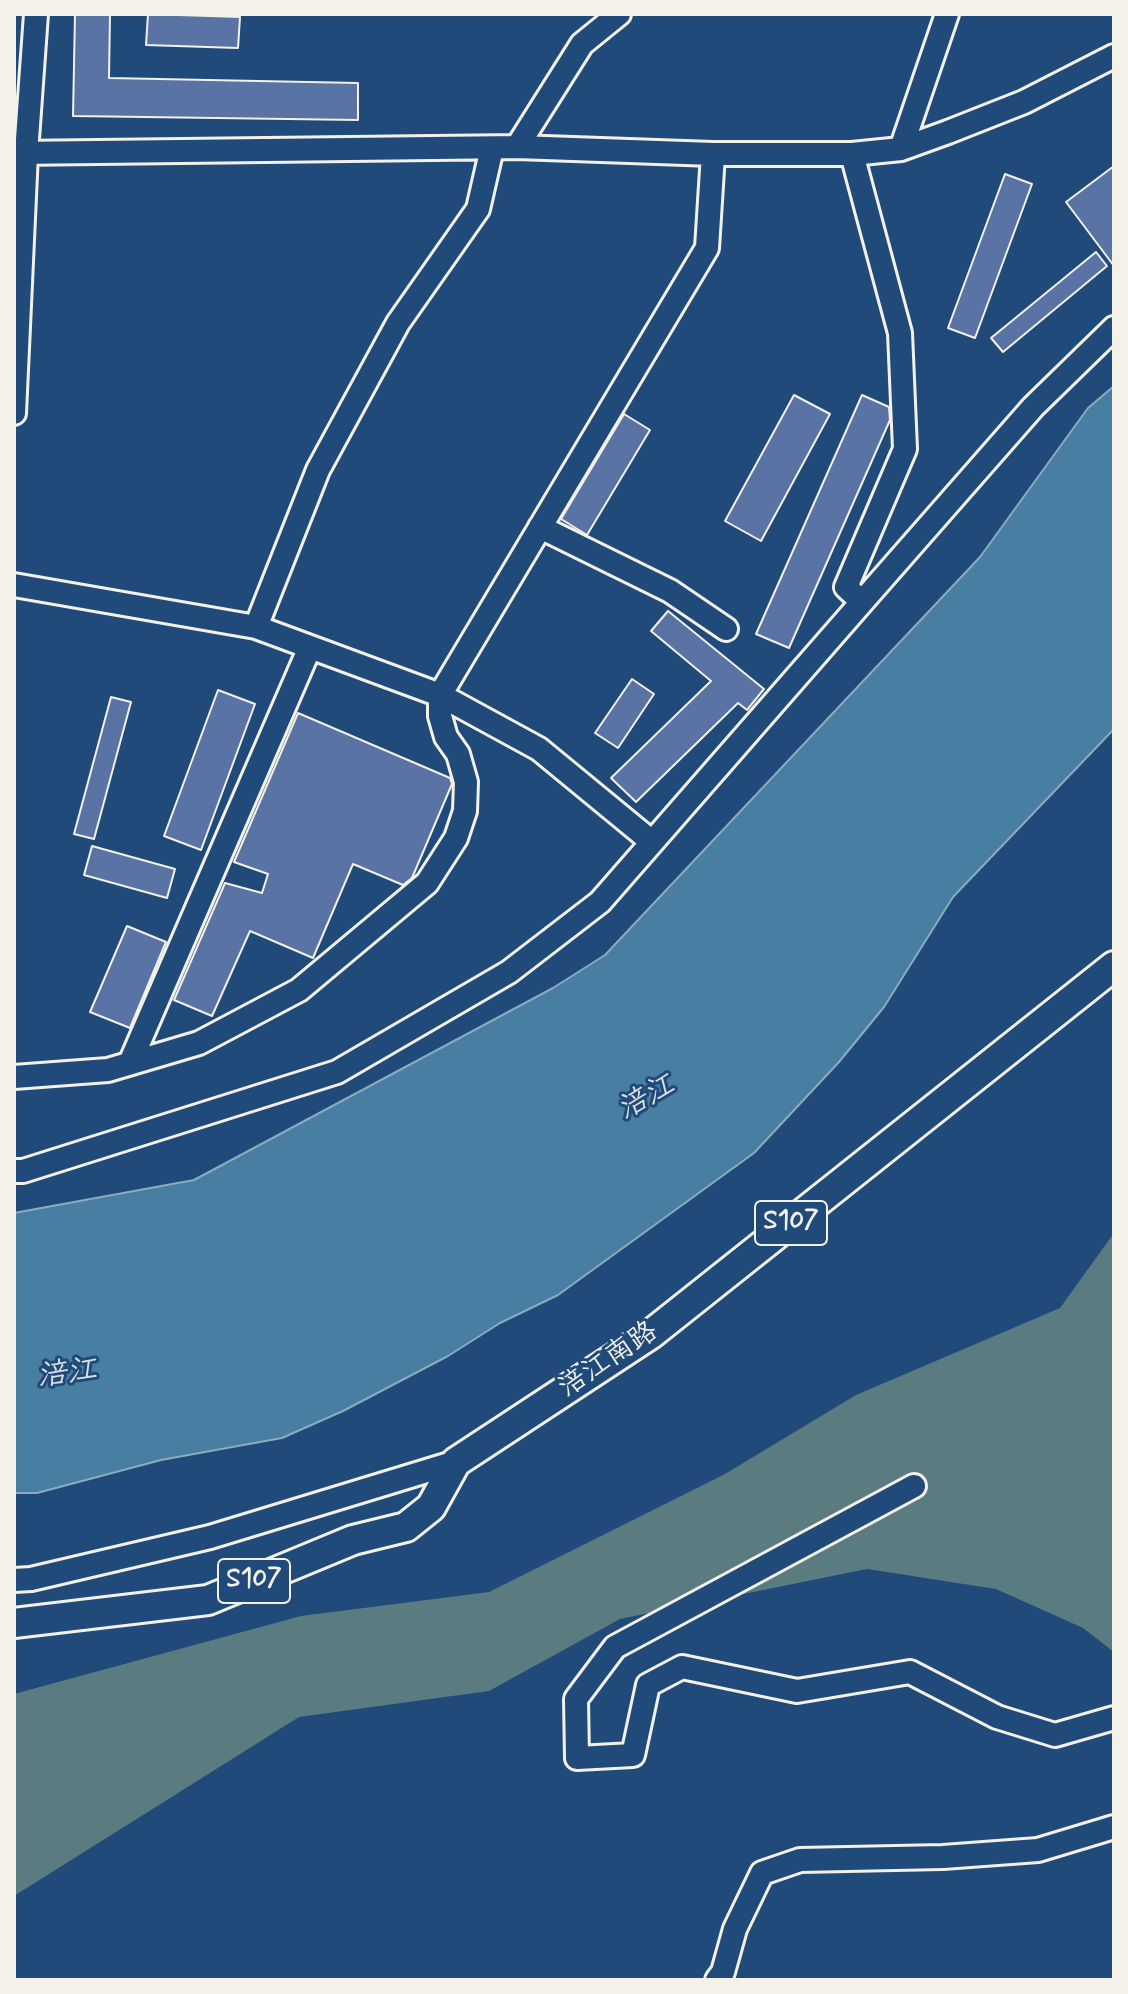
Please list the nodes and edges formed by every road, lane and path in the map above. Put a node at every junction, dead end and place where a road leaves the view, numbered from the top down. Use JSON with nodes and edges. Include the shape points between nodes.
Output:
{"nodes":[{"id":1,"x":36,"y":14,"type":"edge"},
{"id":2,"x":619,"y":14,"type":"edge"},
{"id":3,"x":947,"y":14,"type":"edge"},
{"id":4,"x":1114,"y":56,"type":"edge"},
{"id":5,"x":517,"y":147,"type":"junction"},
{"id":6,"x":492,"y":148,"type":"junction"},
{"id":7,"x":901,"y":149,"type":"junction"},
{"id":8,"x":20,"y":153,"type":"edge"},
{"id":9,"x":713,"y":154,"type":"junction"},
{"id":10,"x":852,"y":154,"type":"junction"},
{"id":11,"x":1114,"y":328,"type":"edge"},
{"id":12,"x":14,"y":413,"type":"edge"},
{"id":13,"x":540,"y":527,"type":"junction"},
{"id":14,"x":14,"y":585,"type":"edge"},
{"id":15,"x":862,"y":602,"type":"junction"},
{"id":16,"x":256,"y":627,"type":"junction"},
{"id":17,"x":726,"y":629,"type":"dead end"},
{"id":18,"x":310,"y":647,"type":"junction"},
{"id":19,"x":440,"y":695,"type":"junction"},
{"id":20,"x":652,"y":842,"type":"junction"},
{"id":21,"x":1114,"y":966,"type":"edge"},
{"id":22,"x":130,"y":1063,"type":"junction"},
{"id":23,"x":14,"y":1077,"type":"edge"},
{"id":24,"x":14,"y":1171,"type":"edge"},
{"id":25,"x":456,"y":1462,"type":"junction"},
{"id":26,"x":914,"y":1486,"type":"dead end"},
{"id":27,"x":14,"y":1580,"type":"edge"},
{"id":28,"x":14,"y":1623,"type":"edge"},
{"id":29,"x":1114,"y":1718,"type":"edge"},
{"id":30,"x":1114,"y":1827,"type":"edge"},
{"id":31,"x":717,"y":1980,"type":"edge"}],
"edges":[{"from":1,"to":8,"type":"street"},
{"from":2,"to":5,"type":"street","via":[[582,44]]},
{"from":3,"to":7,"type":"street"},
{"from":4,"to":7,"type":"street","via":[[1024,102]]},
{"from":5,"to":6,"type":"street"},
{"from":5,"to":9,"type":"street"},
{"from":6,"to":8,"type":"street"},
{"from":6,"to":16,"type":"street","via":[[478,209],[398,323],[318,470]]},
{"from":7,"to":10,"type":"street"},
{"from":8,"to":12,"type":"street"},
{"from":9,"to":10,"type":"street"},
{"from":9,"to":13,"type":"street","via":[[707,248]]},
{"from":10,"to":15,"type":"street","via":[[900,333],[905,449],[846,587]]},
{"from":11,"to":15,"type":"street","via":[[1033,407]]},
{"from":13,"to":17,"type":"street","via":[[670,591]]},
{"from":13,"to":19,"type":"street"},
{"from":14,"to":16,"type":"street"},
{"from":15,"to":20,"type":"street"},
{"from":16,"to":18,"type":"street"},
{"from":18,"to":19,"type":"street"},
{"from":18,"to":22,"type":"street"},
{"from":19,"to":20,"type":"street","via":[[539,749]]},
{"from":19,"to":22,"type":"street","via":[[446,737],[458,754],[466,782],[465,811],[456,838],[427,883],[299,990],[199,1043]]},
{"from":20,"to":24,"type":"street","via":[[600,902],[509,972],[337,1072]]},
{"from":21,"to":25,"type":"main road","name":"涪江南路","number":"S107","via":[[651,1334]]},
{"from":22,"to":23,"type":"street","via":[[108,1070]]},
{"from":25,"to":27,"type":"street","name":"涪江南路","via":[[210,1537]]},
{"from":25,"to":28,"type":"main road","number":"S107","via":[[431,1507],[406,1527],[353,1540],[208,1600]]},
{"from":26,"to":29,"type":"street","via":[[615,1647],[576,1699],[577,1758],[633,1755],[648,1685],[682,1667],[797,1691],[910,1672],[997,1717],[1055,1735]]},
{"from":30,"to":31,"type":"street","via":[[1038,1850],[800,1860],[762,1873]]}]}
